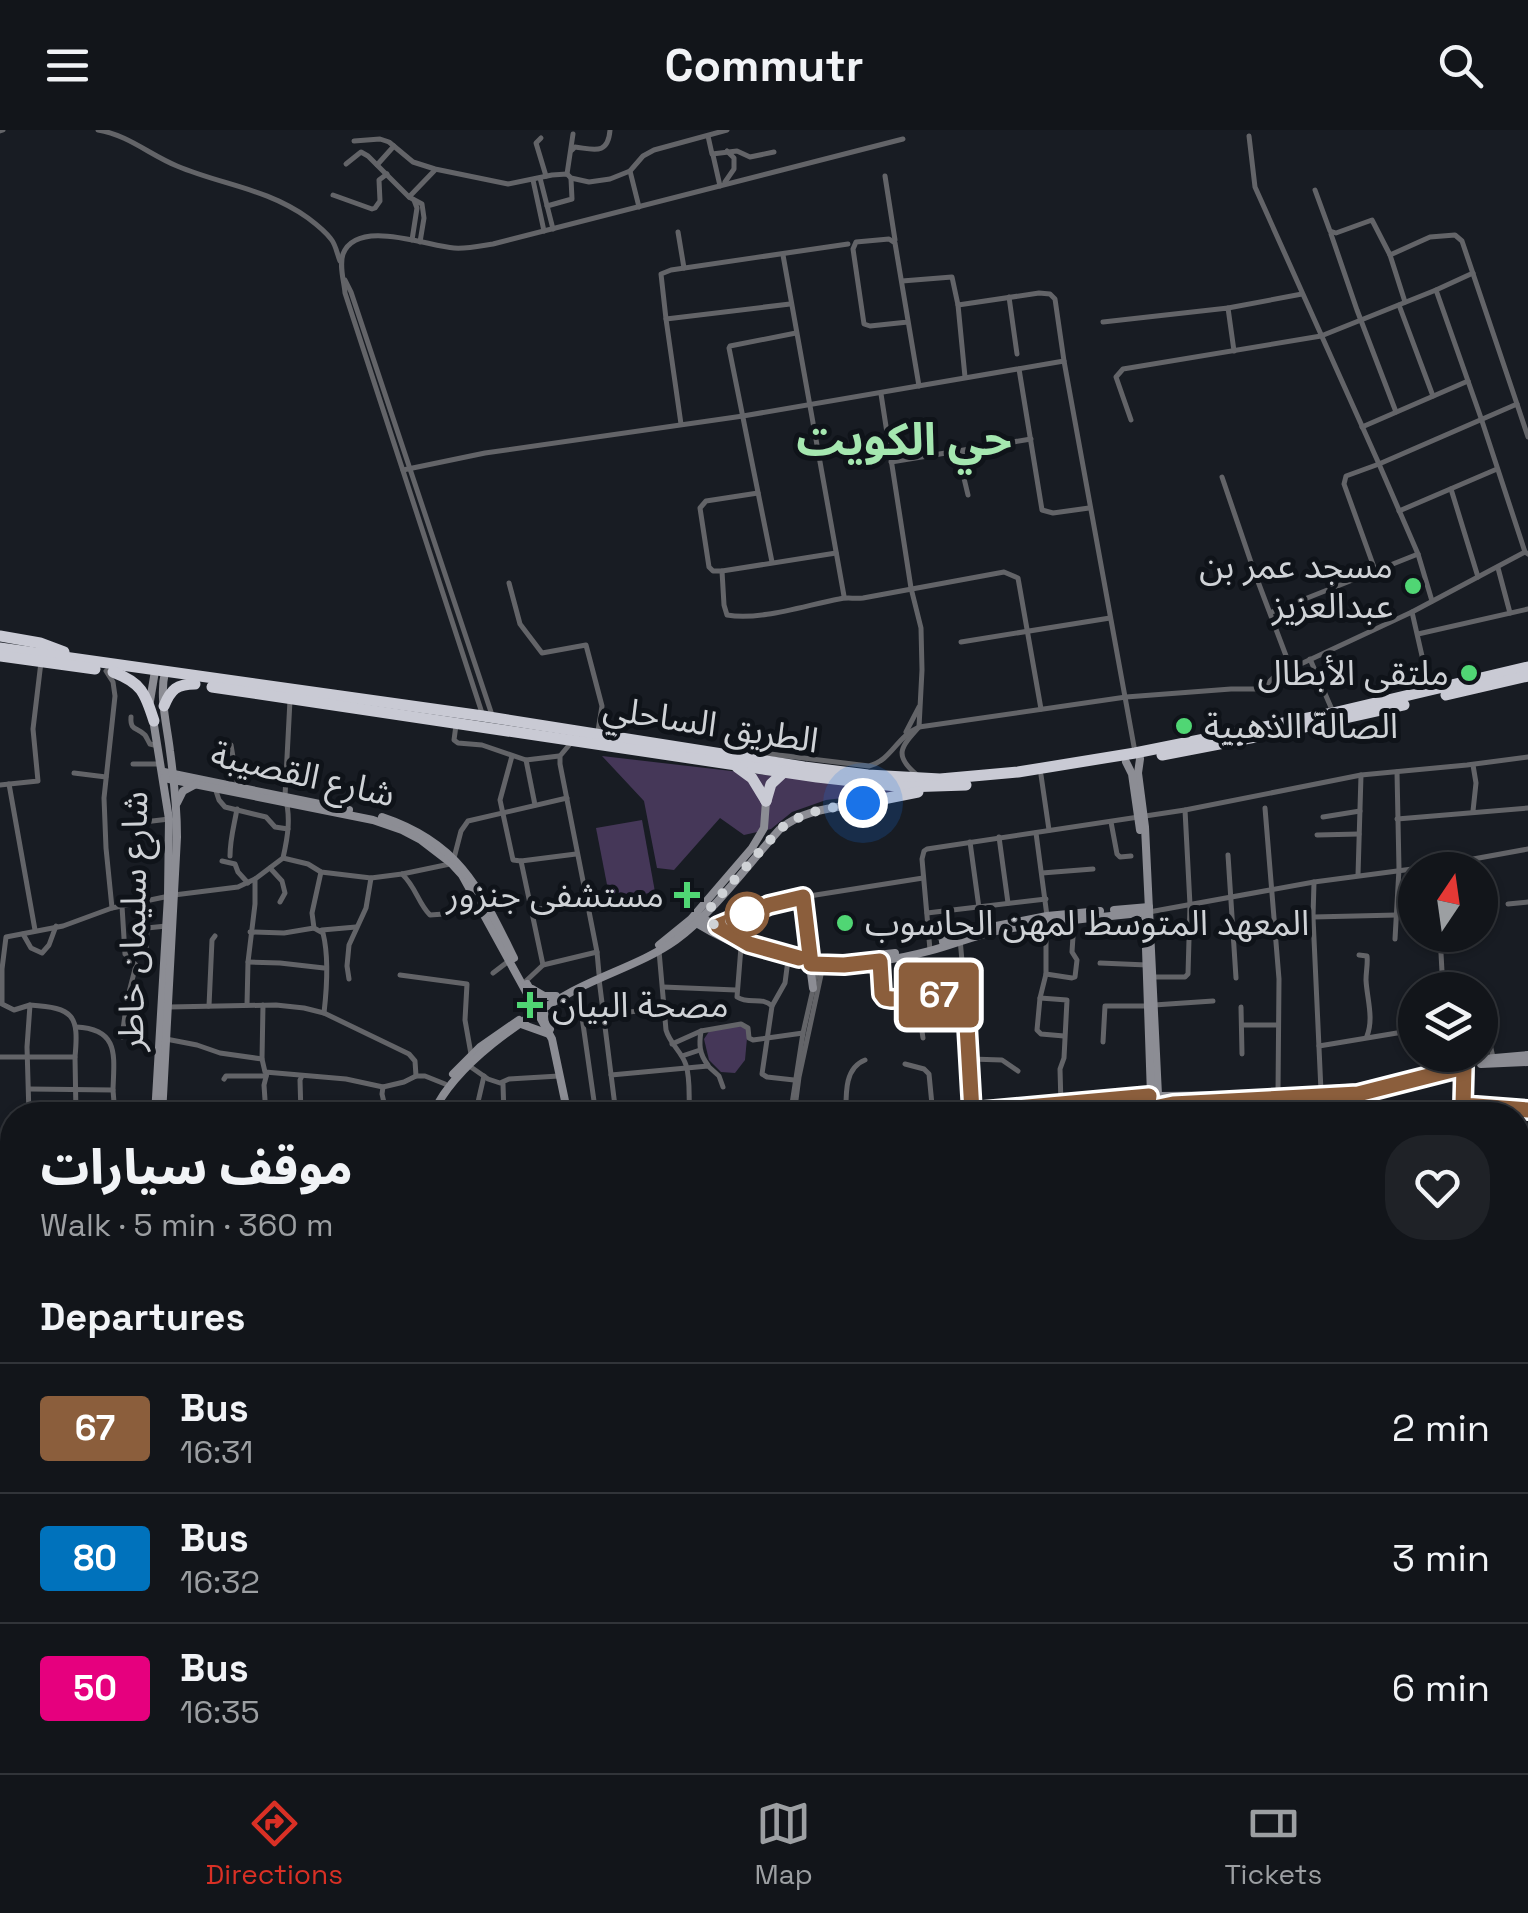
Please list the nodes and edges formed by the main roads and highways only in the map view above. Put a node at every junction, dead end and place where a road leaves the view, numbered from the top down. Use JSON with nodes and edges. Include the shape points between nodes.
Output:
{"nodes":[{"id":1,"x":0,"y":636,"type":"edge"},
{"id":2,"x":0,"y":648,"type":"edge"},
{"id":3,"x":0,"y":656,"type":"edge"},
{"id":4,"x":86,"y":660,"type":"junction"},
{"id":5,"x":1528,"y":667,"type":"edge"},
{"id":6,"x":109,"y":671,"type":"junction"},
{"id":7,"x":159,"y":675,"type":"junction"},
{"id":8,"x":1528,"y":676,"type":"edge"},
{"id":9,"x":195,"y":684,"type":"junction"},
{"id":10,"x":164,"y":706,"type":"road end"},
{"id":11,"x":154,"y":721,"type":"road end"},
{"id":12,"x":1134,"y":758,"type":"junction"},
{"id":13,"x":730,"y":760,"type":"junction"},
{"id":14,"x":804,"y":767,"type":"junction"},
{"id":15,"x":784,"y":772,"type":"junction"},
{"id":16,"x":861,"y":778,"type":"junction"},
{"id":17,"x":946,"y":786,"type":"junction"}],
"edges":[{"from":1,"to":4,"type":"highway"},
{"from":2,"to":4,"type":"highway","name":"الطريق الساحلي"},
{"from":3,"to":6,"type":"highway","name":"الطريق الساحلي"},
{"from":4,"to":7,"type":"highway","name":"الطريق الساحلي"},
{"from":5,"to":12,"type":"highway","name":"الطريق الساحلي"},
{"from":6,"to":7,"type":"highway","name":"الطريق الساحلي"},
{"from":6,"to":11,"type":"highway","via":[[136,683]]},
{"from":7,"to":9,"type":"highway","name":"الطريق الساحلي"},
{"from":7,"to":13,"type":"highway","name":"الطريق الساحلي","via":[[488,717]]},
{"from":8,"to":12,"type":"highway","name":"الطريق الساحلي","via":[[1287,732]]},
{"from":9,"to":10,"type":"highway","via":[[174,688]]},
{"from":9,"to":13,"type":"highway","name":"الطريق الساحلي"},
{"from":12,"to":16,"type":"highway","name":"الطريق الساحلي","via":[[940,779]]},
{"from":12,"to":17,"type":"highway","name":"الطريق الساحلي"},
{"from":13,"to":14,"type":"highway","name":"الطريق الساحلي"},
{"from":13,"to":15,"type":"highway","name":"الطريق الساحلي"},
{"from":13,"to":15,"type":"highway","via":[[766,801]]},
{"from":14,"to":15,"type":"highway"},
{"from":14,"to":16,"type":"highway","name":"الطريق الساحلي"},
{"from":15,"to":16,"type":"highway","name":"الطريق الساحلي"},
{"from":16,"to":17,"type":"highway","name":"الطريق الساحلي"},
{"from":16,"to":17,"type":"highway","via":[[863,803]]}]}
